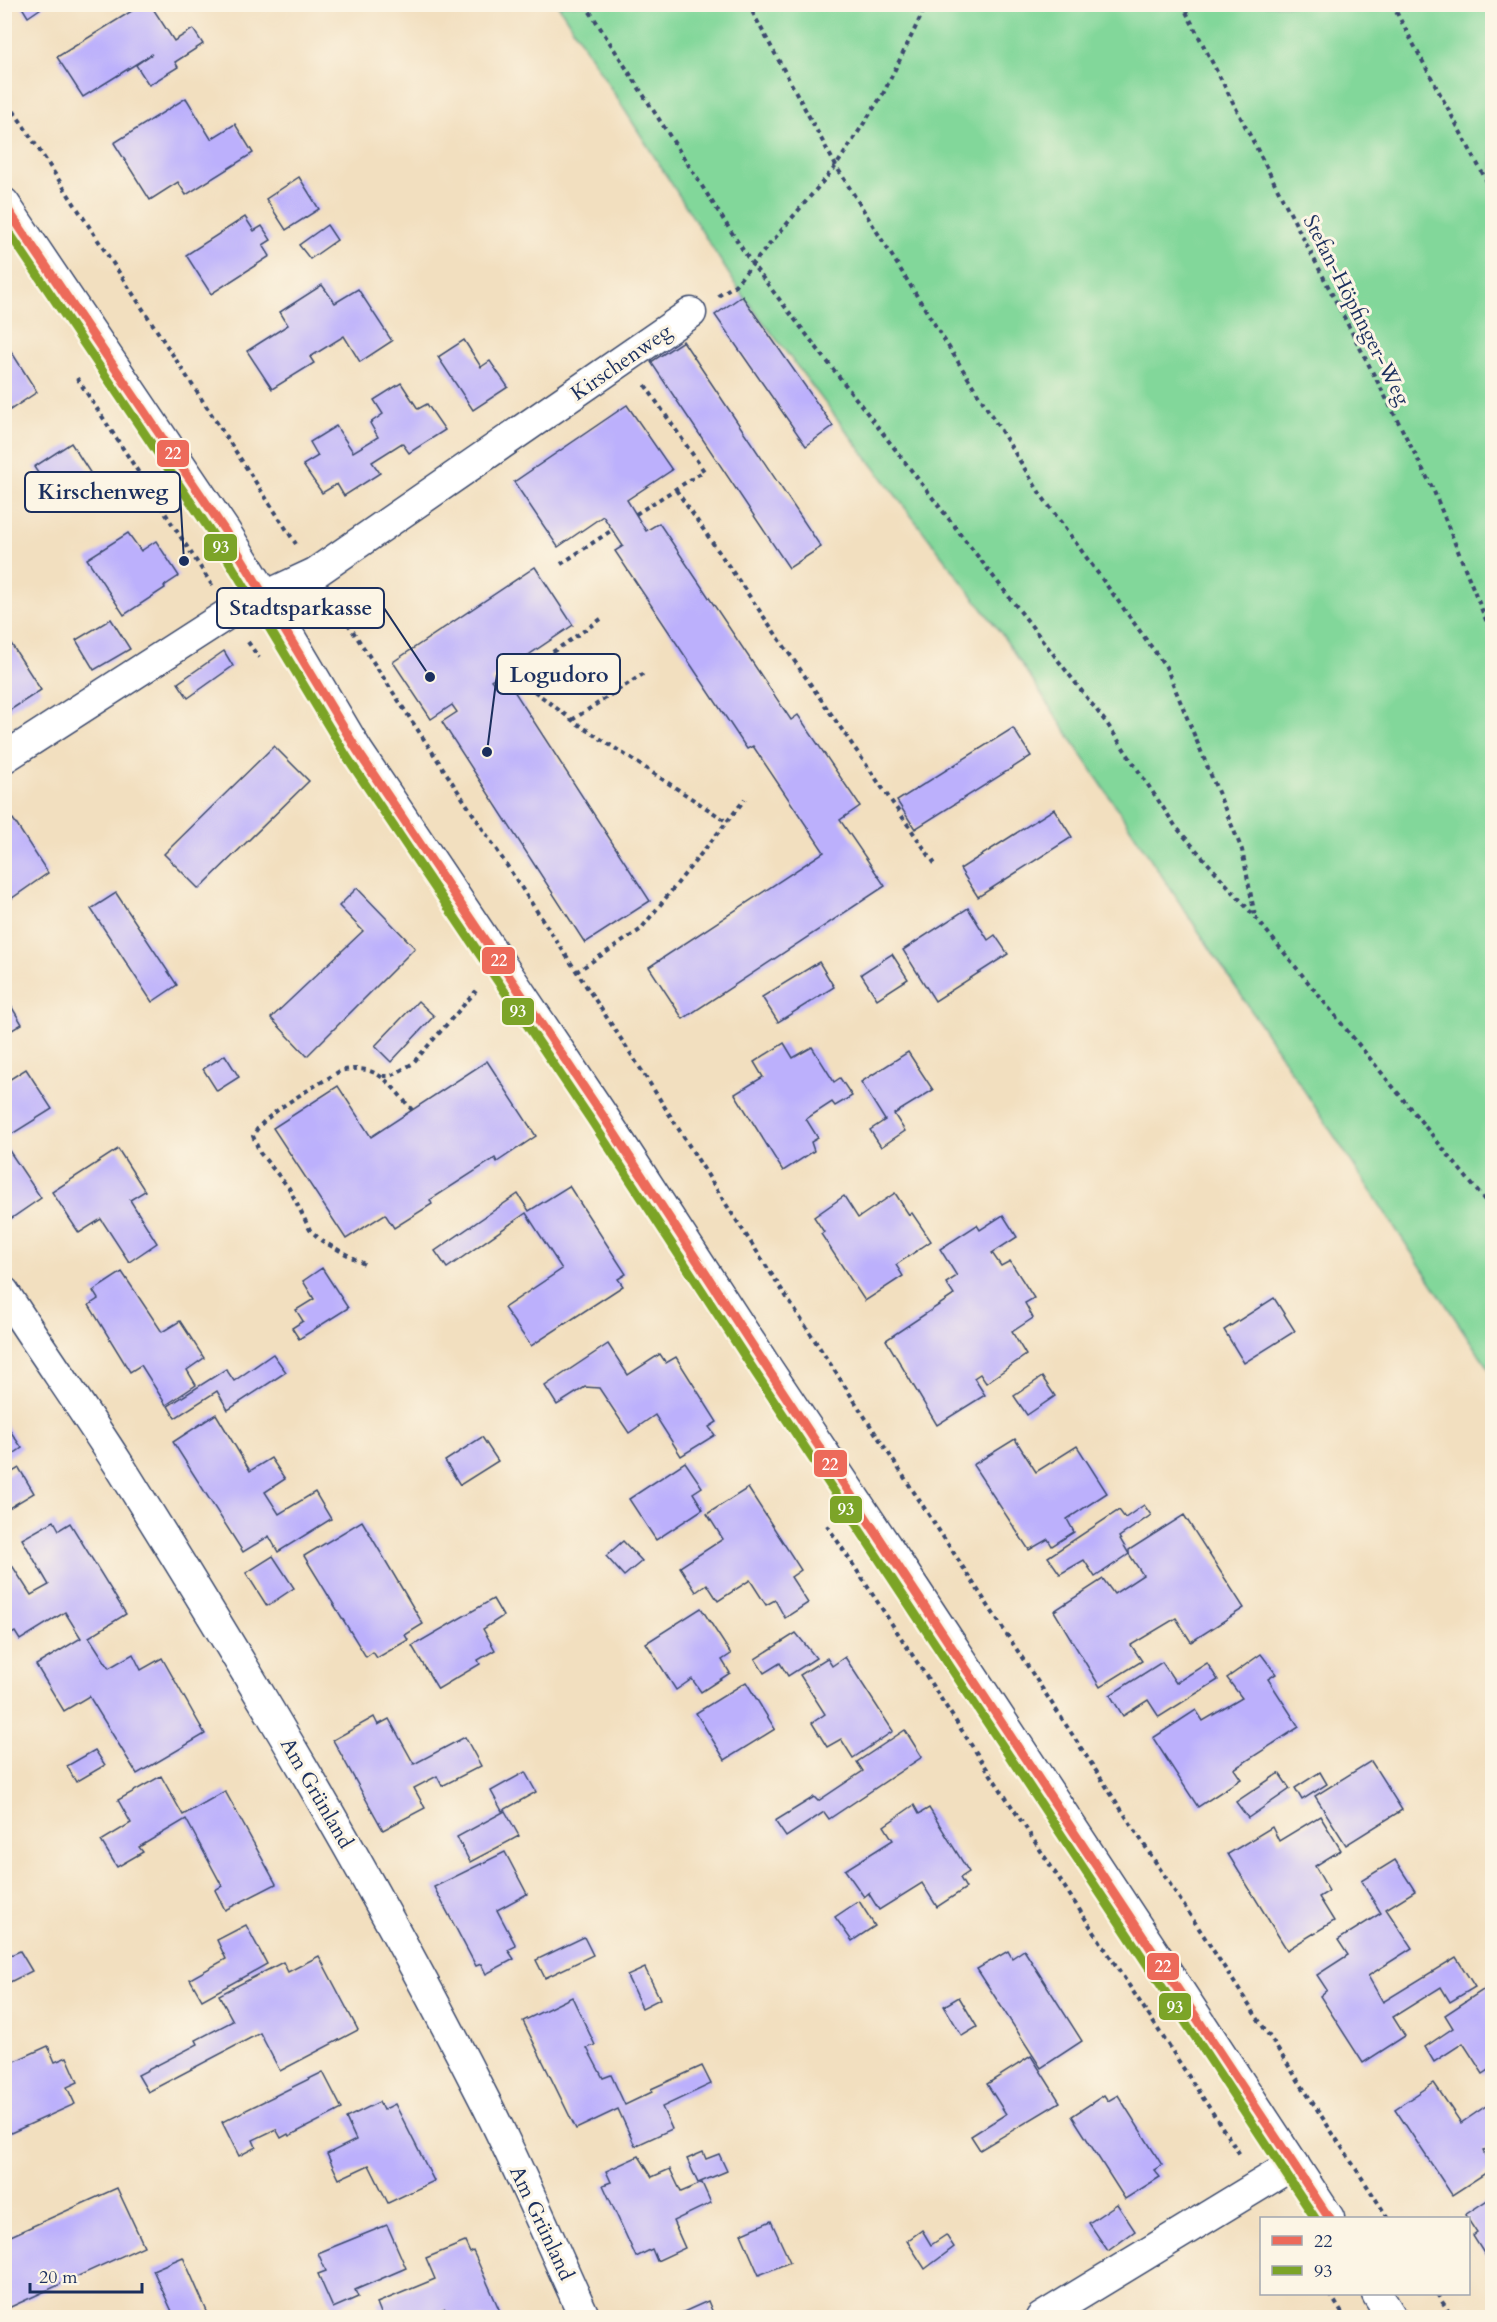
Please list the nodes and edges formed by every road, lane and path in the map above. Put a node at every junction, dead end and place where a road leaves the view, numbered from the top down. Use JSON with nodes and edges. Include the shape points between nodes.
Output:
{"nodes":[{"id":1,"x":585,"y":4,"type":"edge"},
{"id":2,"x":748,"y":4,"type":"edge"},
{"id":3,"x":927,"y":4,"type":"edge"},
{"id":4,"x":1182,"y":4,"type":"edge"},
{"id":5,"x":1392,"y":4,"type":"edge"},
{"id":6,"x":4,"y":96,"type":"edge"},
{"id":7,"x":836,"y":166,"type":"junction"},
{"id":8,"x":1492,"y":191,"type":"edge"},
{"id":9,"x":4,"y":203,"type":"edge"},
{"id":10,"x":752,"y":264,"type":"junction"},
{"id":11,"x":691,"y":313,"type":"joint"},
{"id":12,"x":627,"y":358,"type":"junction"},
{"id":13,"x":676,"y":490,"type":"junction"},
{"id":14,"x":636,"y":514,"type":"dead end"},
{"id":15,"x":612,"y":530,"type":"dead end"},
{"id":16,"x":561,"y":564,"type":"dead end"},
{"id":17,"x":315,"y":573,"type":"junction"},
{"id":18,"x":265,"y":595,"type":"junction"},
{"id":19,"x":600,"y":619,"type":"dead end"},
{"id":20,"x":1492,"y":635,"type":"edge"},
{"id":21,"x":643,"y":674,"type":"dead end"},
{"id":22,"x":572,"y":720,"type":"junction"},
{"id":23,"x":4,"y":758,"type":"edge"},
{"id":24,"x":745,"y":799,"type":"dead end"},
{"id":25,"x":726,"y":821,"type":"junction"},
{"id":26,"x":937,"y":867,"type":"dead end"},
{"id":27,"x":1256,"y":918,"type":"junction"},
{"id":28,"x":576,"y":972,"type":"junction"},
{"id":29,"x":476,"y":991,"type":"dead end"},
{"id":30,"x":382,"y":1076,"type":"junction"},
{"id":31,"x":412,"y":1110,"type":"dead end"},
{"id":32,"x":1492,"y":1209,"type":"edge"},
{"id":33,"x":364,"y":1264,"type":"dead end"},
{"id":34,"x":4,"y":1293,"type":"edge"},
{"id":35,"x":1294,"y":2164,"type":"junction"},
{"id":36,"x":1328,"y":2217,"type":"edge"},
{"id":37,"x":1387,"y":2217,"type":"edge"},
{"id":38,"x":1331,"y":2295,"type":"edge"},
{"id":39,"x":1378,"y":2295,"type":"edge"},
{"id":40,"x":1438,"y":2295,"type":"edge"},
{"id":41,"x":585,"y":2318,"type":"edge"},
{"id":42,"x":1041,"y":2318,"type":"edge"},
{"id":43,"x":1345,"y":2318,"type":"edge"},
{"id":44,"x":1392,"y":2318,"type":"edge"},
{"id":45,"x":1453,"y":2318,"type":"edge"}],
"edges":[{"from":1,"to":10,"type":"path"},
{"from":2,"to":7,"type":"path"},
{"from":3,"to":7,"type":"path","via":[[883,94]]},
{"from":4,"to":20,"type":"path","name":"Stefan-Höpfinger-Weg","via":[[1432,489]]},
{"from":5,"to":8,"type":"path"},
{"from":6,"to":17,"type":"path"},
{"from":7,"to":10,"type":"path"},
{"from":7,"to":27,"type":"path","via":[[1041,495],[1166,666],[1242,850]]},
{"from":9,"to":18,"type":"street"},
{"from":10,"to":11,"type":"path","via":[[735,285]]},
{"from":10,"to":27,"type":"path","via":[[1108,725],[1176,827]]},
{"from":11,"to":12,"type":"street","name":"Kirschenweg"},
{"from":12,"to":13,"type":"path","via":[[704,471]]},
{"from":12,"to":17,"type":"street","name":"Kirschenweg"},
{"from":13,"to":14,"type":"path"},
{"from":13,"to":26,"type":"path"},
{"from":15,"to":16,"type":"path"},
{"from":17,"to":18,"type":"street","name":"Kirschenweg"},
{"from":17,"to":28,"type":"path"},
{"from":18,"to":23,"type":"street","name":"Kirschenweg","via":[[229,613]]},
{"from":18,"to":35,"type":"street","via":[[357,750]]},
{"from":19,"to":22,"type":"path","via":[[516,677]]},
{"from":21,"to":22,"type":"path"},
{"from":22,"to":25,"type":"path"},
{"from":24,"to":25,"type":"path"},
{"from":25,"to":28,"type":"path","via":[[640,930]]},
{"from":27,"to":32,"type":"path"},
{"from":28,"to":37,"type":"path"},
{"from":29,"to":30,"type":"path","via":[[412,1064],[391,1076]]},
{"from":30,"to":31,"type":"path"},
{"from":30,"to":33,"type":"path","via":[[354,1068],[340,1071],[268,1116],[253,1136],[260,1154],[289,1188],[310,1230]]},
{"from":34,"to":41,"type":"street","name":"Am Grünland","via":[[117,1463],[347,1843],[484,2098]]},
{"from":35,"to":36,"type":"street"},
{"from":35,"to":42,"type":"street"},
{"from":38,"to":43,"type":"path"},
{"from":39,"to":44,"type":"street"},
{"from":40,"to":45,"type":"path"}]}
